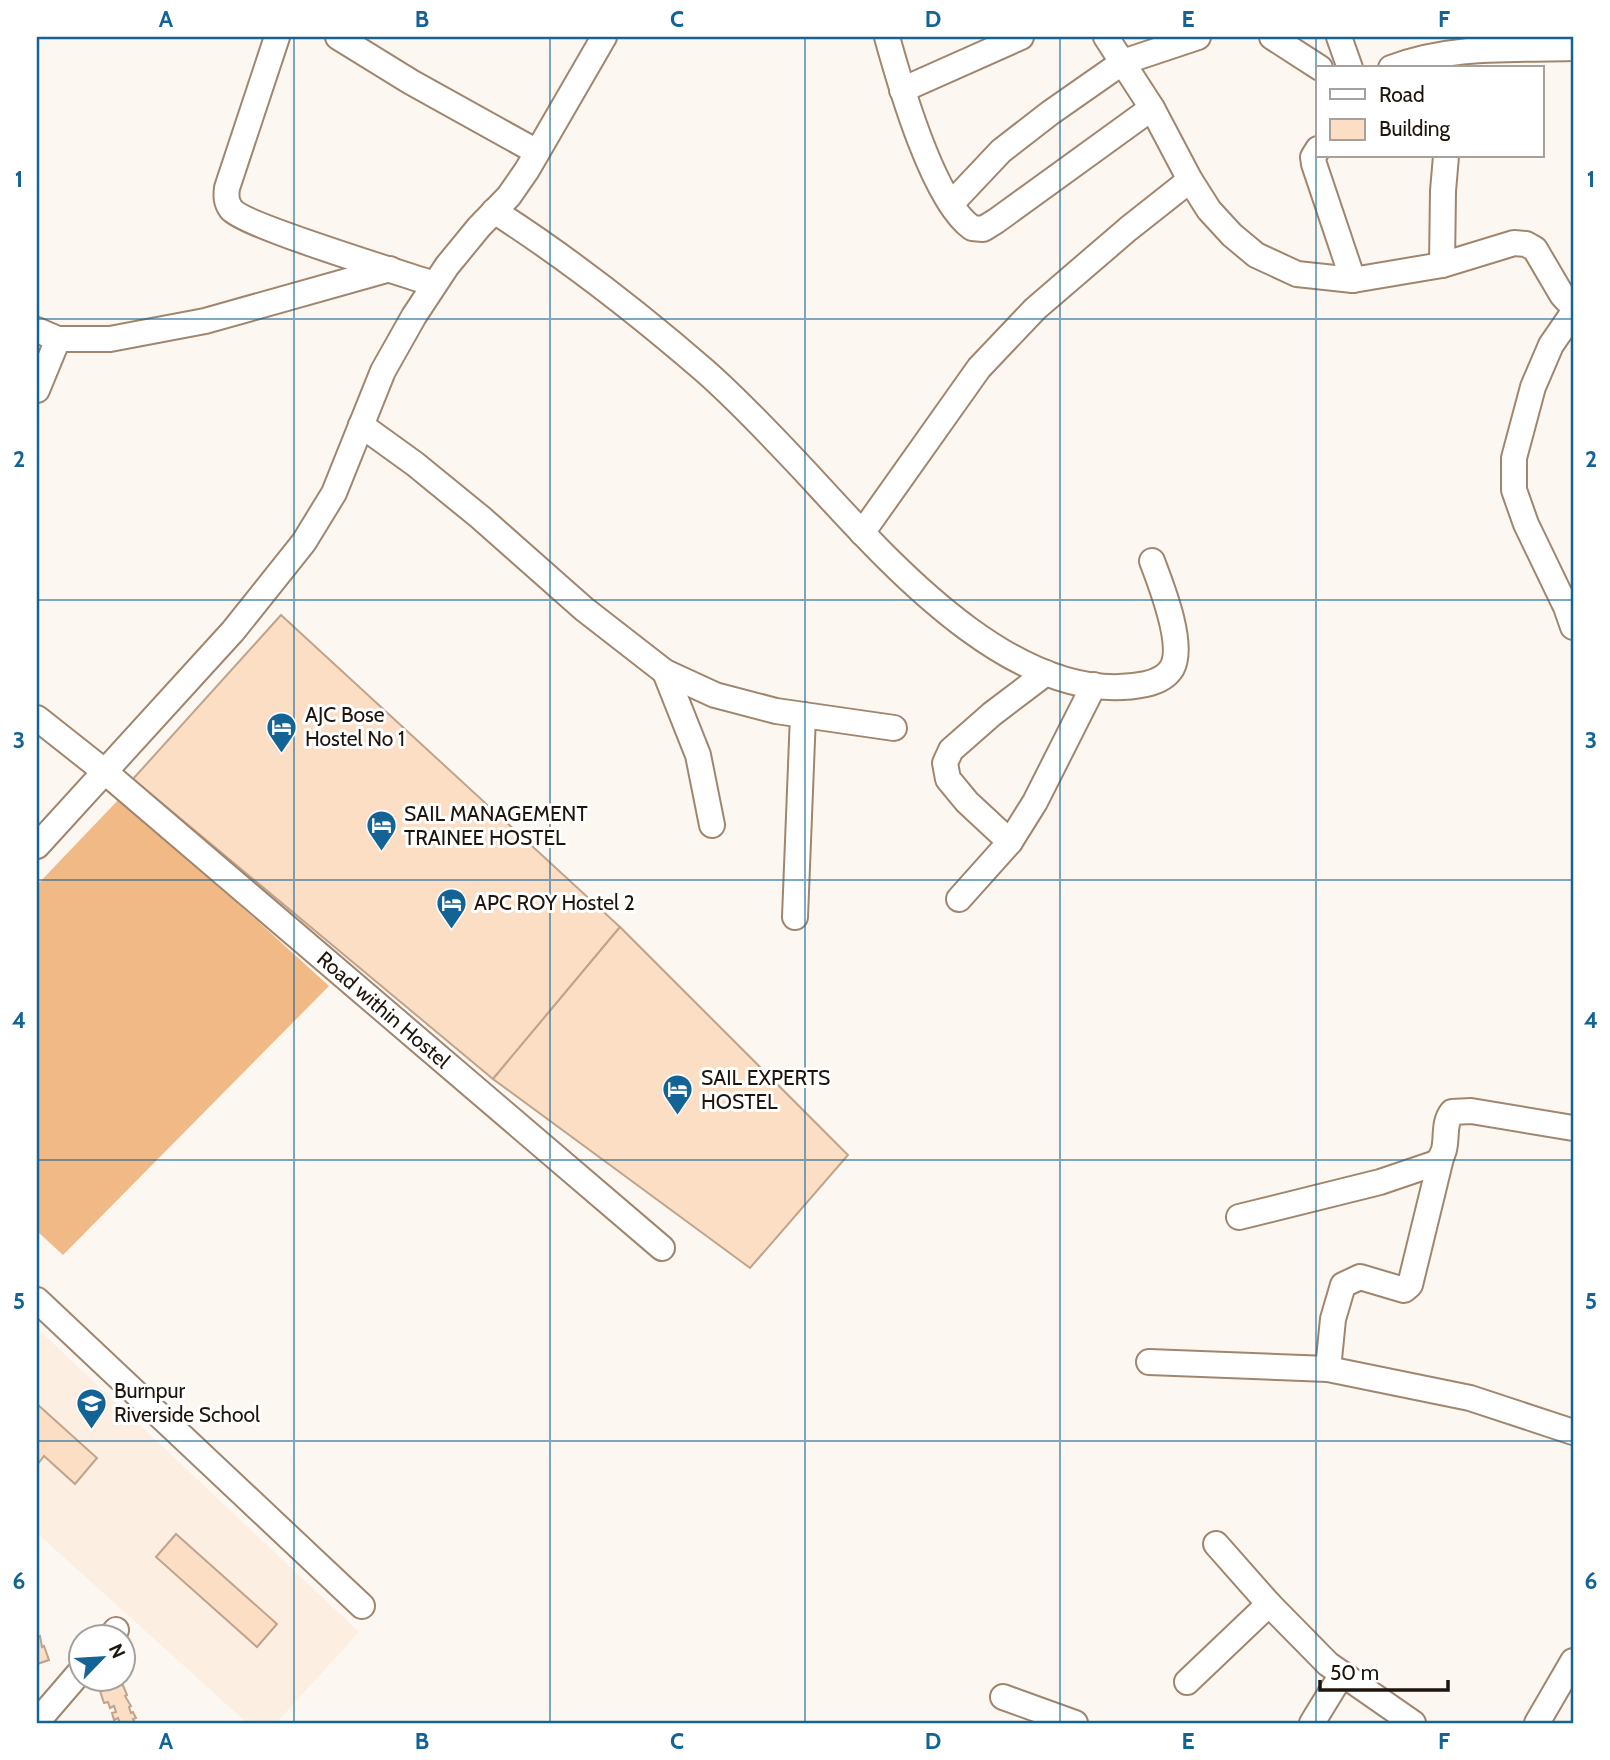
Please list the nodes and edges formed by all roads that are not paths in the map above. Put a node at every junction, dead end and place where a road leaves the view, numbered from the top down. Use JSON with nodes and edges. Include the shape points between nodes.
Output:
{"nodes":[{"id":1,"x":277,"y":37,"type":"edge"},
{"id":2,"x":338,"y":37,"type":"edge"},
{"id":3,"x":604,"y":37,"type":"edge"},
{"id":4,"x":887,"y":37,"type":"edge"},
{"id":5,"x":1021,"y":37,"type":"edge"},
{"id":6,"x":1106,"y":37,"type":"edge"},
{"id":7,"x":1198,"y":37,"type":"edge"},
{"id":8,"x":1272,"y":37,"type":"edge"},
{"id":9,"x":1339,"y":37,"type":"edge"},
{"id":10,"x":1573,"y":48,"type":"edge"},
{"id":11,"x":1460,"y":60,"type":"edge"},
{"id":12,"x":1123,"y":62,"type":"junction"},
{"id":13,"x":1317,"y":66,"type":"edge"},
{"id":14,"x":1349,"y":66,"type":"edge"},
{"id":15,"x":1396,"y":66,"type":"edge"},
{"id":16,"x":902,"y":90,"type":"junction"},
{"id":17,"x":1152,"y":108,"type":"junction"},
{"id":18,"x":537,"y":152,"type":"junction"},
{"id":19,"x":1316,"y":152,"type":"edge"},
{"id":20,"x":1446,"y":158,"type":"edge"},
{"id":21,"x":1190,"y":180,"type":"junction"},
{"id":22,"x":951,"y":204,"type":"junction"},
{"id":23,"x":494,"y":211,"type":"junction"},
{"id":24,"x":1442,"y":265,"type":"junction"},
{"id":25,"x":390,"y":269,"type":"junction"},
{"id":26,"x":1353,"y":280,"type":"junction"},
{"id":27,"x":434,"y":284,"type":"junction"},
{"id":28,"x":1573,"y":307,"type":"edge"},
{"id":29,"x":1573,"y":313,"type":"edge"},
{"id":30,"x":47,"y":334,"type":"edge"},
{"id":31,"x":37,"y":390,"type":"edge"},
{"id":32,"x":361,"y":425,"type":"junction"},
{"id":33,"x":862,"y":533,"type":"junction"},
{"id":34,"x":1152,"y":561,"type":"dead end"},
{"id":35,"x":1573,"y":627,"type":"edge"},
{"id":36,"x":665,"y":672,"type":"junction"},
{"id":37,"x":1046,"y":673,"type":"junction"},
{"id":38,"x":1094,"y":685,"type":"junction"},
{"id":39,"x":803,"y":715,"type":"junction"},
{"id":40,"x":37,"y":718,"type":"edge"},
{"id":41,"x":894,"y":728,"type":"dead end"},
{"id":42,"x":104,"y":771,"type":"junction"},
{"id":43,"x":712,"y":825,"type":"dead end"},
{"id":44,"x":1010,"y":842,"type":"junction"},
{"id":45,"x":37,"y":846,"type":"edge"},
{"id":46,"x":959,"y":899,"type":"dead end"},
{"id":47,"x":795,"y":917,"type":"dead end"},
{"id":48,"x":1573,"y":1128,"type":"edge"},
{"id":49,"x":1441,"y":1158,"type":"junction"},
{"id":50,"x":1239,"y":1217,"type":"dead end"},
{"id":51,"x":662,"y":1248,"type":"dead end"},
{"id":52,"x":37,"y":1300,"type":"edge"},
{"id":53,"x":1149,"y":1362,"type":"dead end"},
{"id":54,"x":1328,"y":1369,"type":"junction"},
{"id":55,"x":1573,"y":1432,"type":"edge"},
{"id":56,"x":1216,"y":1544,"type":"dead end"},
{"id":57,"x":1269,"y":1604,"type":"junction"},
{"id":58,"x":362,"y":1606,"type":"dead end"},
{"id":59,"x":1573,"y":1661,"type":"edge"},
{"id":60,"x":1342,"y":1674,"type":"junction"},
{"id":61,"x":1187,"y":1682,"type":"dead end"},
{"id":62,"x":66,"y":1688,"type":"edge"},
{"id":63,"x":1003,"y":1697,"type":"dead end"},
{"id":64,"x":37,"y":1722,"type":"edge"},
{"id":65,"x":1074,"y":1723,"type":"edge"},
{"id":66,"x":1312,"y":1723,"type":"edge"},
{"id":67,"x":1413,"y":1723,"type":"edge"},
{"id":68,"x":1537,"y":1723,"type":"edge"}],
"edges":[{"from":1,"to":25,"type":"street","via":[[226,200],[232,211],[244,217]]},
{"from":2,"to":18,"type":"street"},
{"from":3,"to":18,"type":"street"},
{"from":4,"to":16,"type":"street"},
{"from":5,"to":16,"type":"street"},
{"from":6,"to":12,"type":"street"},
{"from":7,"to":12,"type":"street"},
{"from":8,"to":13,"type":"street"},
{"from":9,"to":14,"type":"street"},
{"from":10,"to":11,"type":"street"},
{"from":11,"to":15,"type":"street","via":[[1411,60]]},
{"from":12,"to":17,"type":"street"},
{"from":12,"to":22,"type":"street","via":[[1001,151]]},
{"from":16,"to":22,"type":"street"},
{"from":17,"to":21,"type":"street"},
{"from":17,"to":22,"type":"street","via":[[983,229],[968,226]]},
{"from":18,"to":23,"type":"street"},
{"from":19,"to":26,"type":"street","via":[[1314,164]]},
{"from":20,"to":24,"type":"street"},
{"from":21,"to":26,"type":"street","via":[[1231,235],[1256,255],[1297,274]]},
{"from":21,"to":33,"type":"street","via":[[1054,292],[979,368]]},
{"from":23,"to":27,"type":"street"},
{"from":23,"to":33,"type":"street","via":[[555,250],[706,373]]},
{"from":24,"to":26,"type":"street"},
{"from":24,"to":28,"type":"street","via":[[1514,243],[1526,244],[1535,249]]},
{"from":25,"to":27,"type":"street"},
{"from":25,"to":30,"type":"street","via":[[205,321],[110,339]]},
{"from":27,"to":32,"type":"street","via":[[383,371]]},
{"from":29,"to":35,"type":"street","via":[[1551,345],[1533,387],[1514,458],[1514,490]]},
{"from":30,"to":31,"type":"street"},
{"from":32,"to":36,"type":"street","via":[[415,464]]},
{"from":32,"to":42,"type":"street","via":[[334,493],[304,542],[233,631]]},
{"from":33,"to":37,"type":"street","via":[[965,628],[1026,666]]},
{"from":34,"to":38,"type":"street","via":[[1169,607],[1175,644],[1172,668],[1157,682],[1127,688]]},
{"from":36,"to":39,"type":"street","via":[[715,695]]},
{"from":36,"to":43,"type":"street","via":[[698,755]]},
{"from":37,"to":38,"type":"street"},
{"from":37,"to":44,"type":"street","via":[[961,741],[945,762],[948,779]]},
{"from":38,"to":44,"type":"street"},
{"from":39,"to":41,"type":"street"},
{"from":39,"to":47,"type":"street"},
{"from":40,"to":42,"type":"street","name":"Road within Hostel"},
{"from":42,"to":45,"type":"street"},
{"from":42,"to":51,"type":"street","name":"Road within Hostel"},
{"from":44,"to":46,"type":"street"},
{"from":48,"to":49,"type":"street","via":[[1452,1112]]},
{"from":49,"to":50,"type":"street","via":[[1380,1182]]},
{"from":49,"to":54,"type":"street","via":[[1410,1284],[1404,1290],[1360,1277],[1343,1285],[1333,1319]]},
{"from":52,"to":58,"type":"street"},
{"from":53,"to":54,"type":"street"},
{"from":54,"to":55,"type":"street","via":[[1470,1398]]},
{"from":56,"to":57,"type":"street"},
{"from":57,"to":60,"type":"street"},
{"from":57,"to":61,"type":"street"},
{"from":59,"to":68,"type":"street"},
{"from":60,"to":66,"type":"street"},
{"from":60,"to":67,"type":"street"},
{"from":62,"to":64,"type":"street"},
{"from":63,"to":65,"type":"street"}]}
